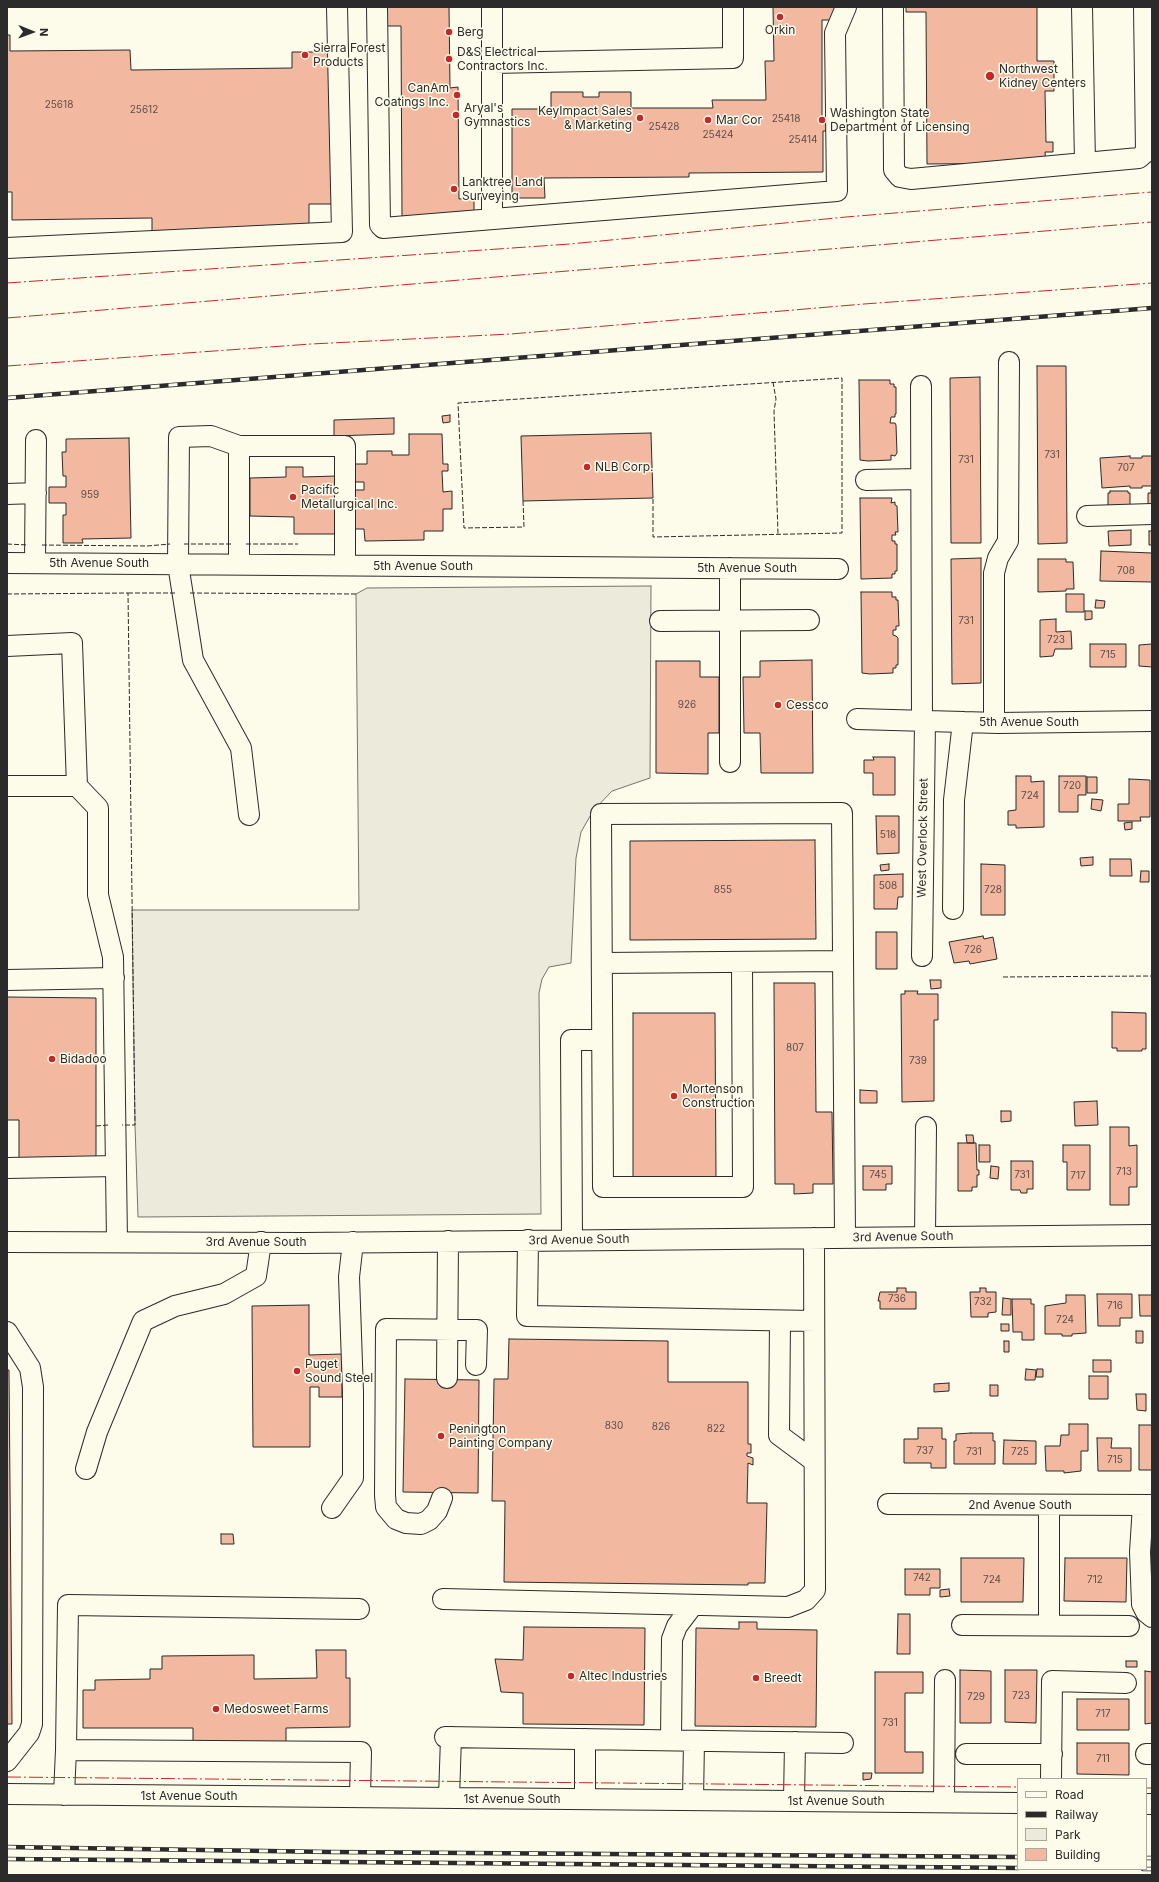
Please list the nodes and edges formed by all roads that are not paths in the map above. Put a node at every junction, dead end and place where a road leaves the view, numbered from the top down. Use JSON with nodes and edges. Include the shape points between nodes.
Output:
{"nodes":[{"id":1,"x":337,"y":7,"type":"edge"},
{"id":2,"x":377,"y":7,"type":"edge"},
{"id":3,"x":492,"y":7,"type":"edge"},
{"id":4,"x":733,"y":7,"type":"edge"},
{"id":5,"x":846,"y":7,"type":"edge"},
{"id":6,"x":893,"y":7,"type":"edge"},
{"id":7,"x":1082,"y":7,"type":"edge"},
{"id":8,"x":1144,"y":7,"type":"edge"},
{"id":9,"x":493,"y":63,"type":"junction"},
{"id":10,"x":1085,"y":163,"type":"junction"},
{"id":11,"x":492,"y":219,"type":"junction"},
{"id":12,"x":7,"y":248,"type":"edge"},
{"id":13,"x":1009,"y":362,"type":"dead end"},
{"id":14,"x":921,"y":386,"type":"dead end"},
{"id":15,"x":36,"y":440,"type":"dead end"},
{"id":16,"x":240,"y":446,"type":"junction"},
{"id":17,"x":921,"y":479,"type":"junction"},
{"id":18,"x":866,"y":480,"type":"dead end"},
{"id":19,"x":36,"y":493,"type":"junction"},
{"id":20,"x":7,"y":494,"type":"edge"},
{"id":21,"x":1152,"y":514,"type":"edge"},
{"id":22,"x":1087,"y":516,"type":"dead end"},
{"id":23,"x":7,"y":563,"type":"edge"},
{"id":24,"x":35,"y":563,"type":"junction"},
{"id":25,"x":178,"y":564,"type":"junction"},
{"id":26,"x":239,"y":564,"type":"junction"},
{"id":27,"x":345,"y":565,"type":"junction"},
{"id":28,"x":730,"y":568,"type":"junction"},
{"id":29,"x":838,"y":569,"type":"dead end"},
{"id":30,"x":730,"y":620,"type":"junction"},
{"id":31,"x":809,"y":620,"type":"dead end"},
{"id":32,"x":660,"y":621,"type":"dead end"},
{"id":33,"x":7,"y":646,"type":"edge"},
{"id":34,"x":857,"y":719,"type":"dead end"},
{"id":35,"x":924,"y":721,"type":"junction"},
{"id":36,"x":1152,"y":721,"type":"edge"},
{"id":37,"x":963,"y":722,"type":"junction"},
{"id":38,"x":994,"y":723,"type":"junction"},
{"id":39,"x":730,"y":762,"type":"dead end"},
{"id":40,"x":7,"y":786,"type":"edge"},
{"id":41,"x":77,"y":786,"type":"junction"},
{"id":42,"x":250,"y":815,"type":"dead end"},
{"id":43,"x":953,"y":909,"type":"dead end"},
{"id":44,"x":922,"y":956,"type":"dead end"},
{"id":45,"x":843,"y":961,"type":"junction"},
{"id":46,"x":602,"y":962,"type":"junction"},
{"id":47,"x":742,"y":962,"type":"junction"},
{"id":48,"x":114,"y":978,"type":"junction"},
{"id":49,"x":7,"y":980,"type":"edge"},
{"id":50,"x":602,"y":1040,"type":"junction"},
{"id":51,"x":926,"y":1127,"type":"dead end"},
{"id":52,"x":116,"y":1166,"type":"junction"},
{"id":53,"x":7,"y":1168,"type":"edge"},
{"id":54,"x":603,"y":1187,"type":"junction"},
{"id":55,"x":571,"y":1188,"type":"junction"},
{"id":56,"x":1152,"y":1235,"type":"edge"},
{"id":57,"x":925,"y":1237,"type":"junction"},
{"id":58,"x":814,"y":1238,"type":"junction"},
{"id":59,"x":844,"y":1238,"type":"junction"},
{"id":60,"x":528,"y":1240,"type":"junction"},
{"id":61,"x":572,"y":1240,"type":"junction"},
{"id":62,"x":117,"y":1241,"type":"junction"},
{"id":63,"x":448,"y":1241,"type":"junction"},
{"id":64,"x":7,"y":1242,"type":"edge"},
{"id":65,"x":260,"y":1242,"type":"junction"},
{"id":66,"x":353,"y":1242,"type":"junction"},
{"id":67,"x":780,"y":1321,"type":"junction"},
{"id":68,"x":814,"y":1321,"type":"junction"},
{"id":69,"x":447,"y":1330,"type":"junction"},
{"id":70,"x":7,"y":1332,"type":"edge"},
{"id":71,"x":476,"y":1365,"type":"dead end"},
{"id":72,"x":446,"y":1378,"type":"dead end"},
{"id":73,"x":814,"y":1461,"type":"junction"},
{"id":74,"x":86,"y":1469,"type":"dead end"},
{"id":75,"x":442,"y":1498,"type":"dead end"},
{"id":76,"x":888,"y":1504,"type":"dead end"},
{"id":77,"x":1147,"y":1505,"type":"edge"},
{"id":78,"x":1048,"y":1506,"type":"junction"},
{"id":79,"x":332,"y":1508,"type":"dead end"},
{"id":80,"x":443,"y":1599,"type":"dead end"},
{"id":81,"x":693,"y":1605,"type":"junction"},
{"id":82,"x":359,"y":1609,"type":"dead end"},
{"id":83,"x":1152,"y":1616,"type":"edge"},
{"id":84,"x":962,"y":1625,"type":"dead end"},
{"id":85,"x":1049,"y":1625,"type":"junction"},
{"id":86,"x":1129,"y":1626,"type":"dead end"},
{"id":87,"x":945,"y":1680,"type":"dead end"},
{"id":88,"x":1126,"y":1683,"type":"dead end"},
{"id":89,"x":585,"y":1739,"type":"junction"},
{"id":90,"x":671,"y":1740,"type":"junction"},
{"id":91,"x":694,"y":1741,"type":"junction"},
{"id":92,"x":795,"y":1742,"type":"junction"},
{"id":93,"x":843,"y":1743,"type":"dead end"},
{"id":94,"x":66,"y":1750,"type":"junction"},
{"id":95,"x":966,"y":1754,"type":"dead end"},
{"id":96,"x":1052,"y":1754,"type":"junction"},
{"id":97,"x":7,"y":1761,"type":"edge"},
{"id":98,"x":1051,"y":1778,"type":"edge"},
{"id":99,"x":7,"y":1794,"type":"edge"},
{"id":100,"x":64,"y":1795,"type":"junction"},
{"id":101,"x":360,"y":1797,"type":"junction"},
{"id":102,"x":450,"y":1798,"type":"junction"},
{"id":103,"x":585,"y":1799,"type":"junction"},
{"id":104,"x":693,"y":1800,"type":"junction"},
{"id":105,"x":794,"y":1801,"type":"junction"},
{"id":106,"x":944,"y":1802,"type":"junction"},
{"id":107,"x":1017,"y":1803,"type":"edge"}],
"edges":[{"from":1,"to":12,"type":"street","via":[[342,232]]},
{"from":2,"to":11,"type":"street","via":[[380,225],[383,228]]},
{"from":3,"to":9,"type":"street"},
{"from":4,"to":9,"type":"street","via":[[732,58]]},
{"from":5,"to":11,"type":"street","via":[[835,33],[837,191]]},
{"from":6,"to":10,"type":"street","via":[[894,170],[900,177],[911,179]]},
{"from":7,"to":10,"type":"street"},
{"from":8,"to":10,"type":"street","via":[[1146,152],[1139,158]]},
{"from":9,"to":11,"type":"street"},
{"from":13,"to":38,"type":"street","via":[[1008,541],[998,558],[994,573]]},
{"from":14,"to":17,"type":"street","name":"West Overlock Street"},
{"from":15,"to":19,"type":"street"},
{"from":16,"to":25,"type":"street","via":[[211,436],[179,437]]},
{"from":16,"to":26,"type":"street"},
{"from":16,"to":27,"type":"street","via":[[345,446]]},
{"from":17,"to":18,"type":"street"},
{"from":17,"to":35,"type":"street","name":"West Overlock Street"},
{"from":19,"to":20,"type":"street"},
{"from":19,"to":24,"type":"street"},
{"from":21,"to":22,"type":"street"},
{"from":23,"to":24,"type":"street","name":"5th Avenue South"},
{"from":24,"to":25,"type":"street","name":"5th Avenue South"},
{"from":25,"to":26,"type":"street","name":"5th Avenue South"},
{"from":25,"to":42,"type":"street","via":[[193,660],[241,748]]},
{"from":26,"to":27,"type":"street","name":"5th Avenue South"},
{"from":27,"to":28,"type":"street","name":"5th Avenue South"},
{"from":28,"to":29,"type":"street","name":"5th Avenue South"},
{"from":28,"to":30,"type":"street"},
{"from":30,"to":31,"type":"street"},
{"from":30,"to":32,"type":"street"},
{"from":30,"to":39,"type":"street"},
{"from":33,"to":41,"type":"street","via":[[72,643]]},
{"from":34,"to":35,"type":"street","name":"5th Avenue South"},
{"from":35,"to":37,"type":"street","name":"5th Avenue South"},
{"from":35,"to":44,"type":"street","name":"West Overlock Street"},
{"from":36,"to":38,"type":"street","name":"5th Avenue South"},
{"from":37,"to":38,"type":"street","name":"5th Avenue South"},
{"from":37,"to":43,"type":"street","via":[[954,800]]},
{"from":40,"to":41,"type":"street"},
{"from":41,"to":48,"type":"street","via":[[98,808],[98,895],[113,957]]},
{"from":45,"to":46,"type":"street","via":[[842,813],[601,814]]},
{"from":45,"to":47,"type":"street"},
{"from":45,"to":59,"type":"street"},
{"from":46,"to":47,"type":"street"},
{"from":46,"to":50,"type":"street"},
{"from":47,"to":54,"type":"street","via":[[743,1187]]},
{"from":48,"to":49,"type":"street"},
{"from":48,"to":52,"type":"street"},
{"from":50,"to":54,"type":"street"},
{"from":50,"to":55,"type":"street","via":[[571,1040]]},
{"from":51,"to":57,"type":"street"},
{"from":52,"to":53,"type":"street"},
{"from":52,"to":62,"type":"street"},
{"from":54,"to":55,"type":"street"},
{"from":55,"to":61,"type":"street"},
{"from":56,"to":57,"type":"street","name":"3rd Avenue South"},
{"from":57,"to":59,"type":"street","name":"3rd Avenue South"},
{"from":58,"to":59,"type":"street","name":"3rd Avenue South"},
{"from":58,"to":61,"type":"street","name":"3rd Avenue South"},
{"from":58,"to":68,"type":"street"},
{"from":60,"to":61,"type":"street","name":"3rd Avenue South"},
{"from":60,"to":63,"type":"street","name":"3rd Avenue South"},
{"from":60,"to":67,"type":"street","via":[[527,1316]]},
{"from":62,"to":64,"type":"street","name":"3rd Avenue South"},
{"from":62,"to":65,"type":"street","name":"3rd Avenue South"},
{"from":63,"to":66,"type":"street","name":"3rd Avenue South"},
{"from":63,"to":69,"type":"street"},
{"from":65,"to":66,"type":"street","name":"3rd Avenue South"},
{"from":65,"to":74,"type":"street","via":[[256,1276],[224,1294],[175,1306],[143,1321],[102,1417]]},
{"from":66,"to":79,"type":"street","via":[[349,1277],[353,1478]]},
{"from":67,"to":68,"type":"street"},
{"from":67,"to":73,"type":"street","via":[[780,1435]]},
{"from":68,"to":73,"type":"street"},
{"from":69,"to":71,"type":"street","via":[[477,1330]]},
{"from":69,"to":72,"type":"street"},
{"from":69,"to":75,"type":"street","via":[[386,1329],[386,1507],[396,1519],[421,1524],[437,1511]]},
{"from":70,"to":97,"type":"street","via":[[30,1368],[33,1387],[32,1724],[29,1733]]},
{"from":73,"to":81,"type":"street","via":[[815,1590],[806,1600],[788,1607]]},
{"from":76,"to":78,"type":"street","name":"2nd Avenue South"},
{"from":77,"to":78,"type":"street","name":"2nd Avenue South"},
{"from":77,"to":83,"type":"street","via":[[1140,1552],[1142,1604],[1146,1612]]},
{"from":78,"to":85,"type":"street"},
{"from":80,"to":81,"type":"street"},
{"from":81,"to":90,"type":"street","via":[[677,1626],[672,1639]]},
{"from":82,"to":94,"type":"street","via":[[68,1605]]},
{"from":84,"to":85,"type":"street"},
{"from":85,"to":86,"type":"street"},
{"from":87,"to":106,"type":"street"},
{"from":88,"to":96,"type":"street","via":[[1052,1681]]},
{"from":89,"to":90,"type":"street"},
{"from":89,"to":102,"type":"street","via":[[448,1737]]},
{"from":89,"to":103,"type":"street"},
{"from":90,"to":91,"type":"street"},
{"from":91,"to":92,"type":"street"},
{"from":91,"to":104,"type":"street"},
{"from":92,"to":93,"type":"street"},
{"from":92,"to":105,"type":"street"},
{"from":94,"to":100,"type":"street"},
{"from":94,"to":101,"type":"street","via":[[361,1752]]},
{"from":95,"to":96,"type":"street"},
{"from":96,"to":98,"type":"street"},
{"from":99,"to":100,"type":"street","name":"1st Avenue South"},
{"from":100,"to":101,"type":"street","name":"1st Avenue South"},
{"from":101,"to":102,"type":"street","name":"1st Avenue South"},
{"from":102,"to":103,"type":"street","name":"1st Avenue South"},
{"from":103,"to":104,"type":"street","name":"1st Avenue South"},
{"from":104,"to":105,"type":"street","name":"1st Avenue South"},
{"from":105,"to":106,"type":"street","name":"1st Avenue South"},
{"from":106,"to":107,"type":"street","name":"1st Avenue South"}]}
